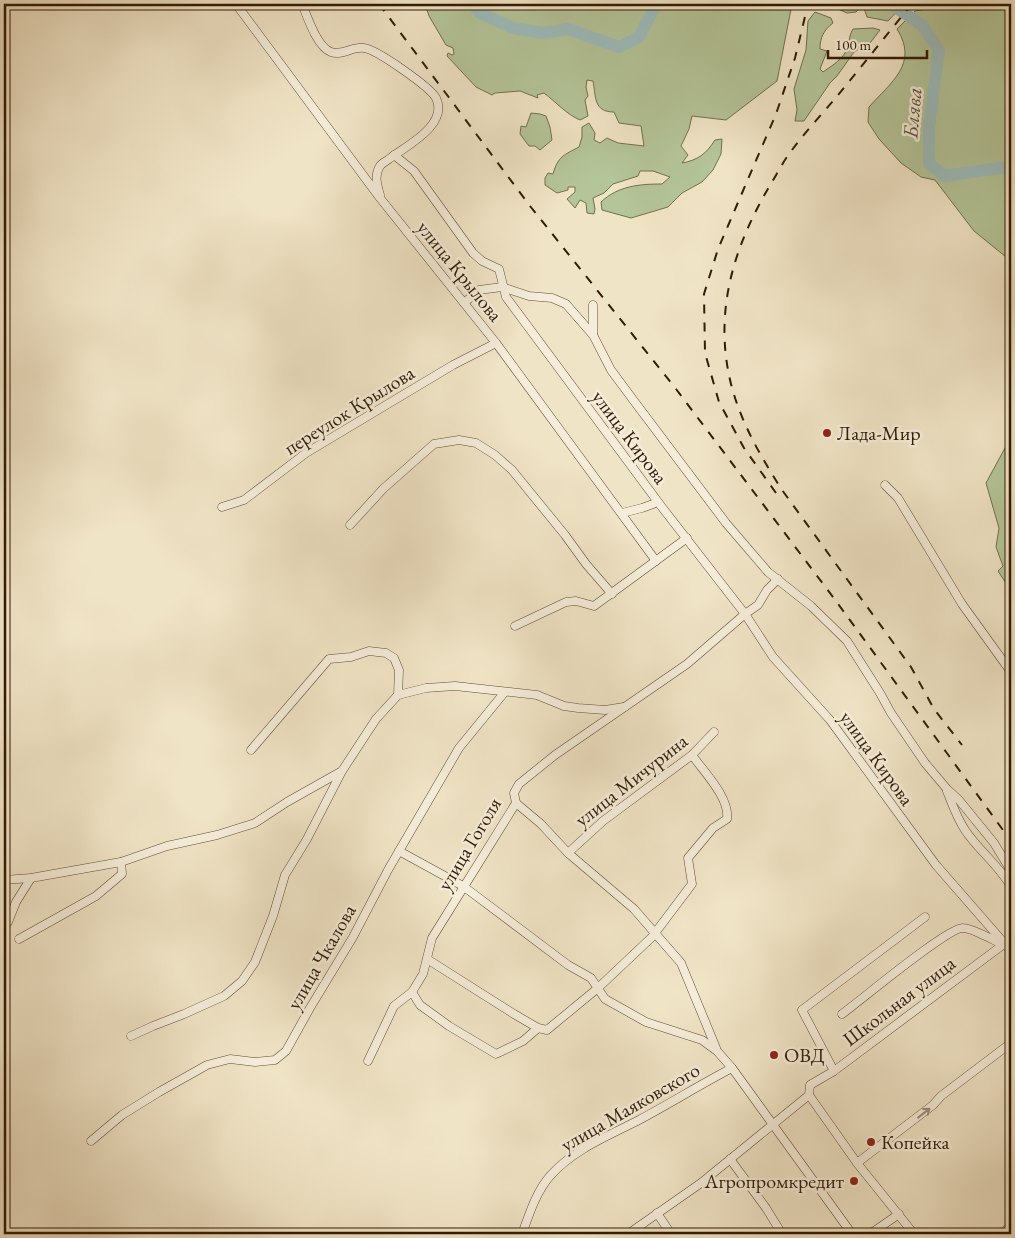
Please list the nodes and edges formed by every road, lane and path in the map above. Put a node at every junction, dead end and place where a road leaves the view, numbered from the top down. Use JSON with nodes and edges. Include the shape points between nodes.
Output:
{"nodes":[{"id":1,"x":236,"y":4,"type":"edge"},
{"id":2,"x":302,"y":4,"type":"edge"},
{"id":3,"x":394,"y":155,"type":"junction"},
{"id":4,"x":380,"y":198,"type":"junction"},
{"id":5,"x":502,"y":287,"type":"junction"},
{"id":6,"x":464,"y":303,"type":"junction"},
{"id":7,"x":593,"y":305,"type":"dead end"},
{"id":8,"x":593,"y":335,"type":"junction"},
{"id":9,"x":496,"y":343,"type":"junction"},
{"id":10,"x":885,"y":485,"type":"dead end"},
{"id":11,"x":653,"y":504,"type":"dead end"},
{"id":12,"x":222,"y":507,"type":"dead end"},
{"id":13,"x":622,"y":513,"type":"junction"},
{"id":14,"x":350,"y":525,"type":"dead end"},
{"id":15,"x":687,"y":538,"type":"junction"},
{"id":16,"x":656,"y":561,"type":"junction"},
{"id":17,"x":778,"y":579,"type":"junction"},
{"id":18,"x":612,"y":594,"type":"junction"},
{"id":19,"x":745,"y":614,"type":"junction"},
{"id":20,"x":515,"y":626,"type":"dead end"},
{"id":21,"x":1011,"y":672,"type":"edge"},
{"id":22,"x":504,"y":693,"type":"junction"},
{"id":23,"x":398,"y":695,"type":"junction"},
{"id":24,"x":624,"y":708,"type":"junction"},
{"id":25,"x":714,"y":732,"type":"dead end"},
{"id":26,"x":251,"y":750,"type":"dead end"},
{"id":27,"x":692,"y":755,"type":"junction"},
{"id":28,"x":342,"y":772,"type":"junction"},
{"id":29,"x":947,"y":789,"type":"junction"},
{"id":30,"x":516,"y":803,"type":"junction"},
{"id":31,"x":399,"y":851,"type":"junction"},
{"id":32,"x":568,"y":853,"type":"junction"},
{"id":33,"x":121,"y":862,"type":"junction"},
{"id":34,"x":1011,"y":871,"type":"edge"},
{"id":35,"x":31,"y":878,"type":"junction"},
{"id":36,"x":4,"y":880,"type":"edge"},
{"id":37,"x":463,"y":886,"type":"junction"},
{"id":38,"x":1011,"y":887,"type":"edge"},
{"id":39,"x":925,"y":917,"type":"dead end"},
{"id":40,"x":4,"y":926,"type":"edge"},
{"id":41,"x":657,"y":934,"type":"junction"},
{"id":42,"x":19,"y":939,"type":"dead end"},
{"id":43,"x":1004,"y":944,"type":"junction"},
{"id":44,"x":1011,"y":951,"type":"edge"},
{"id":45,"x":427,"y":959,"type":"junction"},
{"id":46,"x":598,"y":988,"type":"junction"},
{"id":47,"x":412,"y":992,"type":"junction"},
{"id":48,"x":842,"y":1014,"type":"dead end"},
{"id":49,"x":538,"y":1028,"type":"junction"},
{"id":50,"x":131,"y":1036,"type":"dead end"},
{"id":51,"x":1011,"y":1044,"type":"edge"},
{"id":52,"x":717,"y":1051,"type":"junction"},
{"id":53,"x":368,"y":1061,"type":"dead end"},
{"id":54,"x":732,"y":1068,"type":"junction"},
{"id":55,"x":834,"y":1071,"type":"junction"},
{"id":56,"x":809,"y":1095,"type":"junction"},
{"id":57,"x":773,"y":1123,"type":"junction"},
{"id":58,"x":91,"y":1141,"type":"dead end"},
{"id":59,"x":730,"y":1159,"type":"junction"},
{"id":60,"x":857,"y":1164,"type":"junction"},
{"id":61,"x":657,"y":1213,"type":"junction"},
{"id":62,"x":899,"y":1214,"type":"junction"},
{"id":63,"x":1011,"y":1226,"type":"edge"},
{"id":64,"x":522,"y":1234,"type":"edge"},
{"id":65,"x":628,"y":1234,"type":"edge"},
{"id":66,"x":671,"y":1234,"type":"edge"},
{"id":67,"x":782,"y":1234,"type":"edge"},
{"id":68,"x":852,"y":1234,"type":"edge"},
{"id":69,"x":870,"y":1234,"type":"edge"},
{"id":70,"x":914,"y":1234,"type":"edge"},
{"id":71,"x":1001,"y":1234,"type":"edge"}],
"edges":[{"from":1,"to":4,"type":"street","name":"улица Крылова"},
{"from":2,"to":3,"type":"street","via":[[321,44],[330,52],[366,48],[413,77],[436,98],[438,110],[433,126]]},
{"from":3,"to":4,"type":"street","via":[[380,165],[376,179]]},
{"from":3,"to":5,"type":"street","name":"улица Кирова","via":[[414,171],[473,253],[499,269]]},
{"from":4,"to":6,"type":"street","name":"улица Крылова"},
{"from":5,"to":6,"type":"street","via":[[479,290]]},
{"from":5,"to":8,"type":"street","via":[[566,304]]},
{"from":5,"to":15,"type":"street","name":"улица Кирова","via":[[506,297]]},
{"from":6,"to":9,"type":"street","name":"улица Крылова"},
{"from":7,"to":8,"type":"street"},
{"from":8,"to":17,"type":"street","via":[[611,370],[726,523],[768,572]]},
{"from":9,"to":12,"type":"street","name":"переулок Крылова","via":[[453,365],[306,453],[244,500]]},
{"from":9,"to":13,"type":"street","name":"улица Крылова"},
{"from":10,"to":21,"type":"street","via":[[898,498],[962,604]]},
{"from":11,"to":13,"type":"street"},
{"from":13,"to":16,"type":"street","name":"улица Крылова"},
{"from":14,"to":18,"type":"street","via":[[383,489],[434,444],[459,440],[476,443],[512,470]]},
{"from":15,"to":16,"type":"street"},
{"from":15,"to":19,"type":"street","name":"улица Кирова"},
{"from":16,"to":18,"type":"street"},
{"from":17,"to":19,"type":"street","name":"улица Гоголя","via":[[758,604]]},
{"from":17,"to":29,"type":"street","via":[[847,640],[891,713]]},
{"from":18,"to":20,"type":"street","via":[[594,606],[566,602]]},
{"from":19,"to":24,"type":"street","name":"улица Гоголя","via":[[687,664]]},
{"from":19,"to":43,"type":"street","name":"улица Кирова","via":[[773,657],[830,720],[936,865]]},
{"from":22,"to":23,"type":"street","via":[[455,686],[426,688]]},
{"from":22,"to":24,"type":"street","via":[[537,696],[578,708]]},
{"from":22,"to":31,"type":"street","name":"улица Чкалова","via":[[459,748]]},
{"from":23,"to":26,"type":"street","via":[[399,670],[394,658],[386,653],[370,651],[329,660]]},
{"from":23,"to":28,"type":"street","via":[[376,719]]},
{"from":24,"to":30,"type":"street","name":"улица Гоголя","via":[[519,784],[514,793]]},
{"from":25,"to":27,"type":"street","name":"улица Мичурина"},
{"from":27,"to":32,"type":"street","name":"улица Мичурина","via":[[603,821]]},
{"from":27,"to":41,"type":"street","via":[[724,799],[728,814],[727,819],[713,828],[688,858],[692,884]]},
{"from":28,"to":33,"type":"street","via":[[255,822]]},
{"from":28,"to":50,"type":"street","via":[[285,875],[255,962],[242,981],[224,996]]},
{"from":29,"to":34,"type":"street","via":[[994,843]]},
{"from":29,"to":38,"type":"street","via":[[958,819]]},
{"from":30,"to":32,"type":"street","name":"улица Мичурина"},
{"from":30,"to":37,"type":"street","name":"улица Гоголя"},
{"from":31,"to":37,"type":"street"},
{"from":31,"to":58,"type":"street","name":"улица Чкалова","via":[[286,1051],[275,1060],[230,1059],[207,1065],[122,1115]]},
{"from":32,"to":41,"type":"street","name":"улица Мичурина","via":[[634,909]]},
{"from":33,"to":35,"type":"street"},
{"from":33,"to":42,"type":"street","via":[[122,874],[96,896]]},
{"from":35,"to":36,"type":"street"},
{"from":35,"to":40,"type":"street"},
{"from":37,"to":45,"type":"street","name":"улица Гоголя","via":[[432,938]]},
{"from":37,"to":46,"type":"street","via":[[568,965],[591,978]]},
{"from":39,"to":55,"type":"street","via":[[802,1010]]},
{"from":41,"to":46,"type":"street"},
{"from":41,"to":52,"type":"street","name":"улица Мичурина","via":[[682,963]]},
{"from":43,"to":44,"type":"street","name":"улица Кирова"},
{"from":43,"to":48,"type":"street","via":[[970,929],[956,928]]},
{"from":43,"to":55,"type":"street","name":"Школьная улица"},
{"from":45,"to":47,"type":"street","name":"улица Гоголя","via":[[423,974]]},
{"from":45,"to":49,"type":"street"},
{"from":46,"to":49,"type":"street","via":[[547,1030]]},
{"from":46,"to":52,"type":"street","via":[[606,999],[646,1022],[702,1040]]},
{"from":47,"to":49,"type":"street","via":[[420,1005],[496,1054],[523,1041]]},
{"from":47,"to":53,"type":"street","name":"улица Гоголя","via":[[394,1006]]},
{"from":60,"to":51,"type":"street","one_way":true},
{"from":52,"to":54,"type":"street"},
{"from":54,"to":57,"type":"street"},
{"from":54,"to":64,"type":"street","name":"улица Маяковского","via":[[608,1134],[560,1165],[548,1178],[530,1210]]},
{"from":55,"to":56,"type":"street","name":"Школьная улица","via":[[810,1085]]},
{"from":56,"to":57,"type":"street","name":"Школьная улица"},
{"from":56,"to":60,"type":"street"},
{"from":57,"to":59,"type":"street","name":"Школьная улица"},
{"from":57,"to":68,"type":"street"},
{"from":59,"to":61,"type":"street","name":"Школьная улица","via":[[702,1183]]},
{"from":59,"to":67,"type":"street"},
{"from":60,"to":62,"type":"street"},
{"from":61,"to":65,"type":"street","name":"Школьная улица"},
{"from":61,"to":66,"type":"street"},
{"from":62,"to":69,"type":"street"},
{"from":62,"to":70,"type":"street"},
{"from":63,"to":71,"type":"street"}]}
